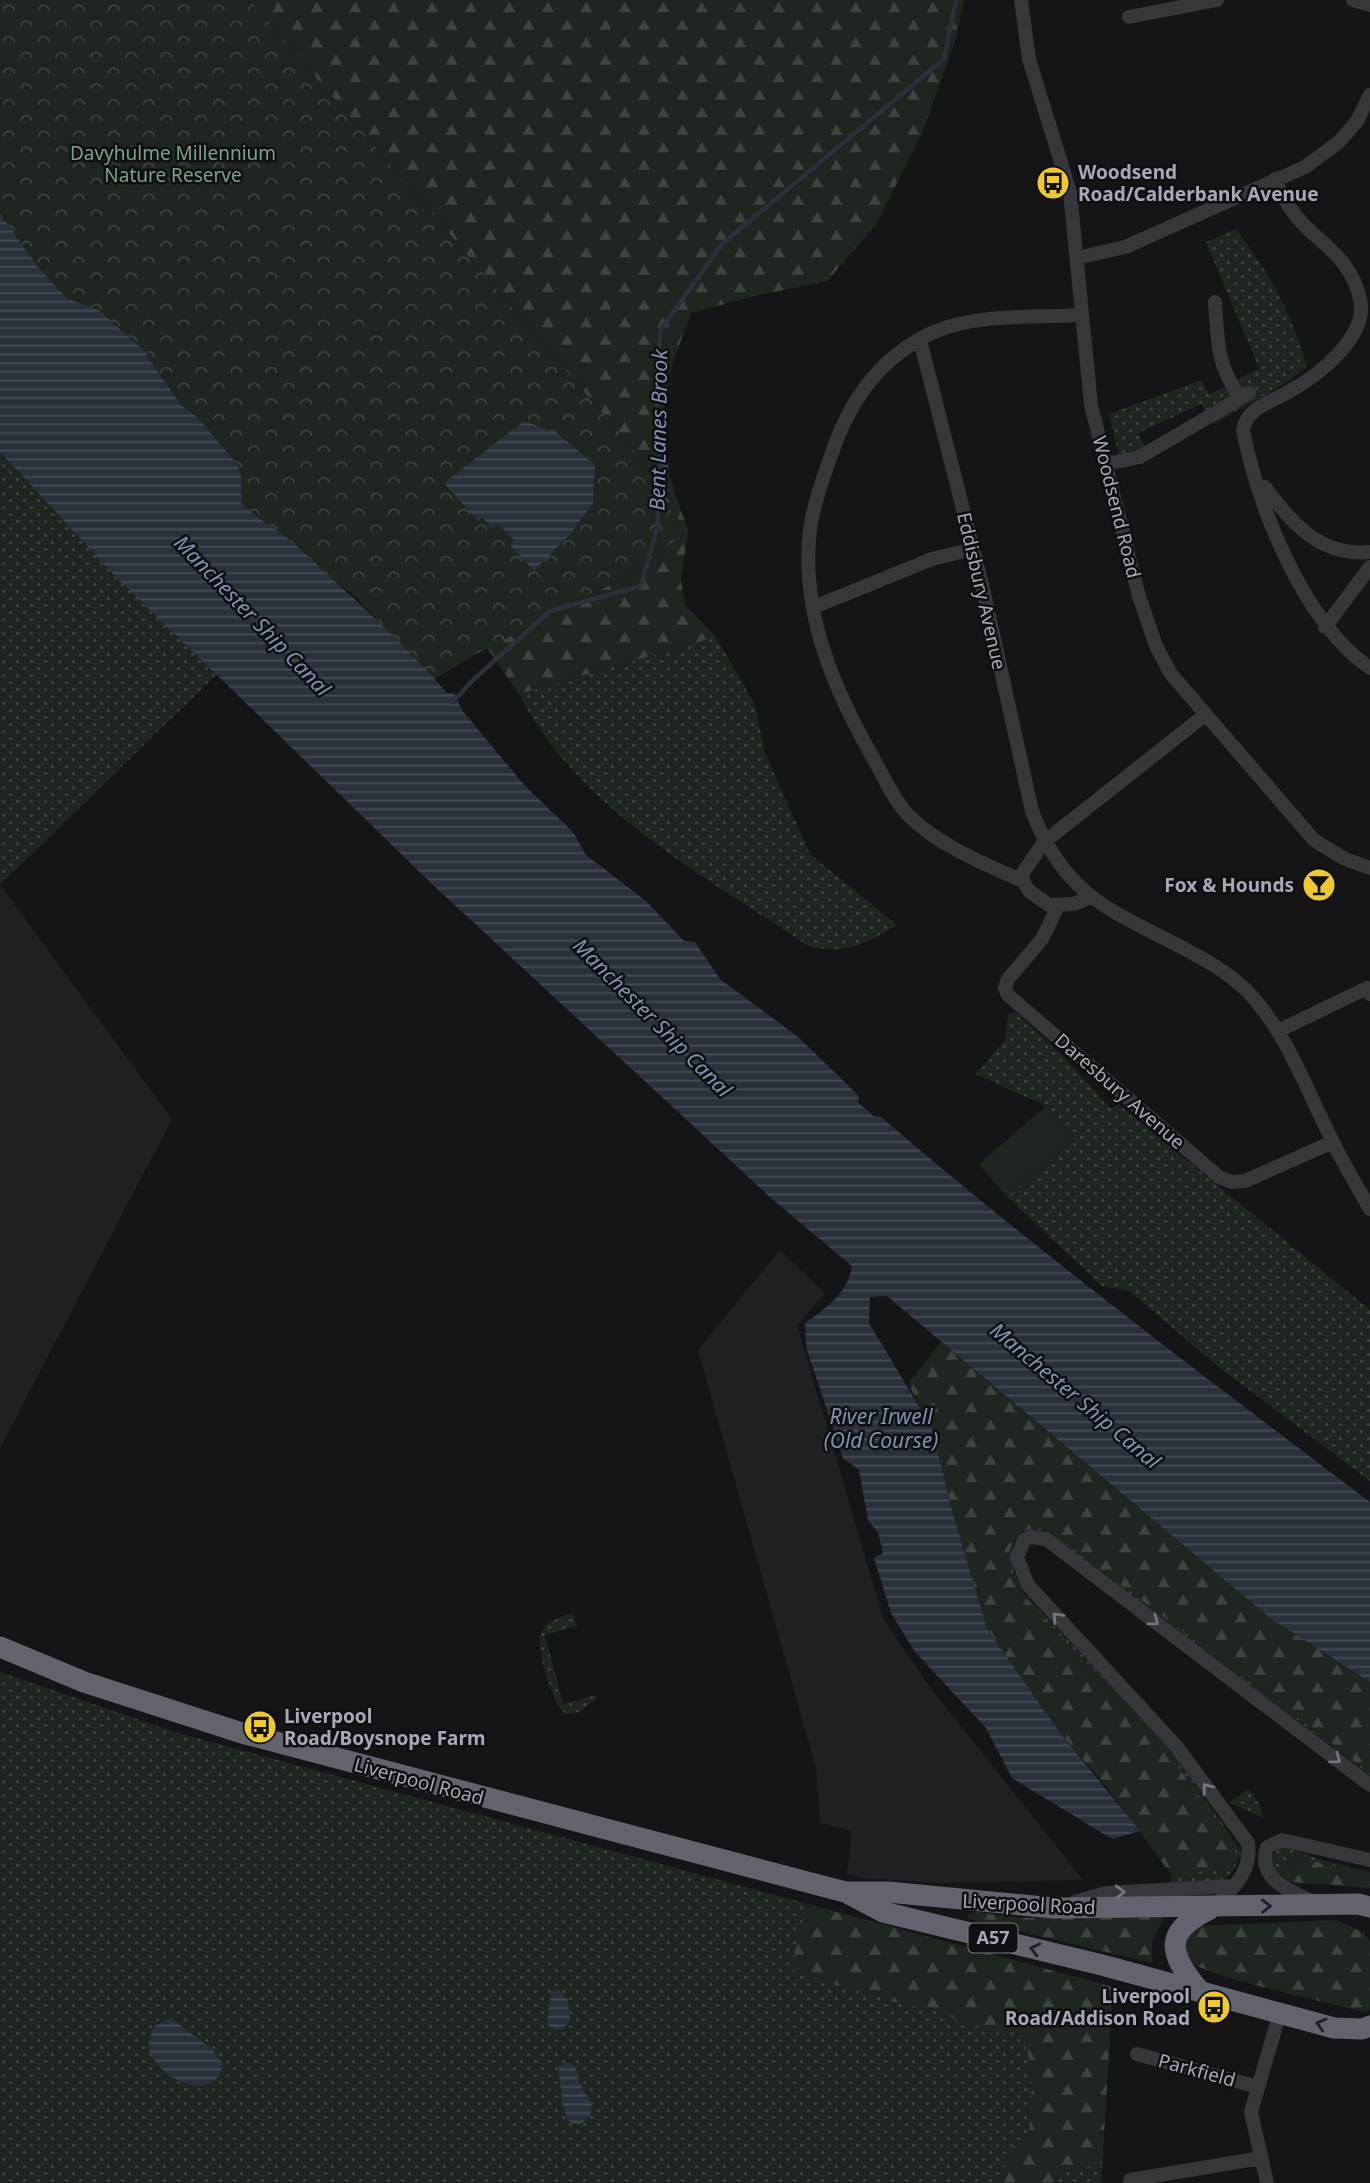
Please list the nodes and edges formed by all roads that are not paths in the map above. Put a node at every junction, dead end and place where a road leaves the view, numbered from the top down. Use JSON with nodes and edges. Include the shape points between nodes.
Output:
{"nodes":[{"id":1,"x":1021,"y":0,"type":"edge"},
{"id":2,"x":1217,"y":0,"type":"edge"},
{"id":3,"x":1353,"y":0,"type":"edge"},
{"id":4,"x":1200,"y":1,"type":"edge"},
{"id":5,"x":1370,"y":5,"type":"edge"},
{"id":6,"x":1129,"y":17,"type":"dead end"},
{"id":7,"x":1370,"y":95,"type":"edge"},
{"id":8,"x":1357,"y":121,"type":"junction"},
{"id":9,"x":1370,"y":132,"type":"edge"},
{"id":10,"x":1275,"y":179,"type":"junction"},
{"id":11,"x":1077,"y":258,"type":"junction"},
{"id":12,"x":1215,"y":302,"type":"dead end"},
{"id":13,"x":1081,"y":315,"type":"junction"},
{"id":14,"x":920,"y":340,"type":"junction"},
{"id":15,"x":1106,"y":464,"type":"junction"},
{"id":16,"x":1256,"y":474,"type":"junction"},
{"id":17,"x":973,"y":549,"type":"junction"},
{"id":18,"x":1370,"y":552,"type":"edge"},
{"id":19,"x":1370,"y":567,"type":"edge"},
{"id":20,"x":814,"y":607,"type":"junction"},
{"id":21,"x":1325,"y":627,"type":"junction"},
{"id":22,"x":1370,"y":668,"type":"edge"},
{"id":23,"x":1205,"y":715,"type":"junction"},
{"id":24,"x":1044,"y":842,"type":"junction"},
{"id":25,"x":1370,"y":868,"type":"edge"},
{"id":26,"x":1023,"y":881,"type":"junction"},
{"id":27,"x":1091,"y":897,"type":"junction"},
{"id":28,"x":1058,"y":906,"type":"junction"},
{"id":29,"x":1369,"y":991,"type":"edge"},
{"id":30,"x":1280,"y":1030,"type":"junction"},
{"id":31,"x":1333,"y":1142,"type":"junction"},
{"id":32,"x":1370,"y":1209,"type":"edge"},
{"id":33,"x":0,"y":1647,"type":"edge"},
{"id":34,"x":1370,"y":1785,"type":"edge"},
{"id":35,"x":1248,"y":1843,"type":"junction"},
{"id":36,"x":1267,"y":1847,"type":"junction"},
{"id":37,"x":1370,"y":1860,"type":"edge"},
{"id":38,"x":1233,"y":1886,"type":"junction"},
{"id":39,"x":845,"y":1892,"type":"junction"},
{"id":40,"x":1319,"y":1904,"type":"junction"},
{"id":41,"x":1366,"y":1904,"type":"edge"},
{"id":42,"x":1213,"y":1907,"type":"junction"},
{"id":43,"x":1054,"y":1908,"type":"junction"},
{"id":44,"x":1199,"y":1990,"type":"junction"},
{"id":45,"x":1280,"y":2012,"type":"junction"},
{"id":46,"x":1370,"y":2026,"type":"edge"},
{"id":47,"x":1137,"y":2054,"type":"dead end"},
{"id":48,"x":1258,"y":2087,"type":"junction"},
{"id":49,"x":1262,"y":2158,"type":"junction"},
{"id":50,"x":1130,"y":2180,"type":"dead end"},
{"id":51,"x":1267,"y":2183,"type":"edge"}],
"edges":[{"from":1,"to":11,"type":"street","name":"Woodsend Road","via":[[1029,59],[1070,191]]},
{"from":2,"to":4,"type":"street"},
{"from":3,"to":5,"type":"street"},
{"from":4,"to":6,"type":"street"},
{"from":7,"to":8,"type":"street"},
{"from":8,"to":9,"type":"street"},
{"from":8,"to":10,"type":"street","via":[[1321,157]]},
{"from":10,"to":11,"type":"street","via":[[1125,247]]},
{"from":10,"to":16,"type":"street","via":[[1294,213],[1341,257],[1358,292],[1361,317],[1335,356],[1291,391],[1258,407],[1244,422]]},
{"from":11,"to":13,"type":"street","name":"Woodsend Road"},
{"from":12,"to":15,"type":"street","via":[[1225,331],[1223,374],[1244,396],[1140,457]]},
{"from":13,"to":14,"type":"street","via":[[978,321]]},
{"from":13,"to":15,"type":"street","name":"Woodsend Road","via":[[1091,405]]},
{"from":14,"to":17,"type":"street","name":"Eddisbury Avenue"},
{"from":14,"to":20,"type":"street","via":[[883,365],[859,393],[839,430],[809,539]]},
{"from":15,"to":23,"type":"street","name":"Woodsend Road","via":[[1156,646],[1171,674]]},
{"from":16,"to":18,"type":"street","via":[[1280,508],[1320,544],[1335,551]]},
{"from":16,"to":21,"type":"street","via":[[1289,563]]},
{"from":17,"to":20,"type":"street","via":[[932,559]]},
{"from":17,"to":24,"type":"street","name":"Eddisbury Avenue","via":[[1032,811]]},
{"from":19,"to":21,"type":"street"},
{"from":20,"to":26,"type":"street","via":[[839,698],[908,814],[952,846]]},
{"from":21,"to":22,"type":"street"},
{"from":23,"to":24,"type":"street"},
{"from":23,"to":25,"type":"street","name":"Woodsend Road","via":[[1314,840]]},
{"from":24,"to":26,"type":"street","via":[[1023,873]]},
{"from":24,"to":27,"type":"street","name":"Eddisbury Avenue","via":[[1066,875]]},
{"from":26,"to":28,"type":"street","via":[[1038,898]]},
{"from":27,"to":28,"type":"street"},
{"from":27,"to":30,"type":"street","name":"Eddisbury Avenue","via":[[1228,974]]},
{"from":28,"to":31,"type":"street","name":"Daresbury Avenue","via":[[1042,939],[1008,979],[1008,995],[1219,1177],[1245,1181]]},
{"from":29,"to":30,"type":"street"},
{"from":30,"to":31,"type":"street","name":"Eddisbury Avenue"},
{"from":31,"to":32,"type":"street","name":"Eddisbury Avenue"},
{"from":33,"to":39,"type":"highway","name":"Liverpool Road","number":"A57","via":[[84,1682],[242,1733]]},
{"from":35,"to":34,"type":"street","one_way":true,"via":[[1177,1747],[1028,1585],[1017,1557],[1024,1541],[1046,1539]]},
{"from":35,"to":36,"type":"street"},
{"from":35,"to":38,"type":"street","via":[[1248,1867]]},
{"from":36,"to":37,"type":"street","via":[[1282,1840]]},
{"from":36,"to":40,"type":"street","via":[[1268,1874]]},
{"from":38,"to":42,"type":"street"},
{"from":43,"to":38,"type":"street","one_way":true,"via":[[1106,1893]]},
{"from":39,"to":43,"type":"highway","name":"Liverpool Road","number":"A57"},
{"from":44,"to":39,"type":"highway","name":"Liverpool Road","number":"A57","one_way":true,"via":[[883,1912]]},
{"from":40,"to":41,"type":"highway","number":"A57"},
{"from":42,"to":40,"type":"highway","number":"A57","one_way":true},
{"from":42,"to":43,"type":"highway","name":"Liverpool Road","number":"A57"},
{"from":42,"to":44,"type":"highway","number":"A57","via":[[1188,1920],[1175,1941],[1181,1969]]},
{"from":44,"to":45,"type":"highway","number":"A57"},
{"from":46,"to":45,"type":"highway","number":"A57","one_way":true,"via":[[1334,2028]]},
{"from":45,"to":48,"type":"street"},
{"from":47,"to":48,"type":"street","name":"Parkfield"},
{"from":48,"to":49,"type":"street","via":[[1251,2112]]},
{"from":49,"to":50,"type":"street"},
{"from":49,"to":51,"type":"street"}]}
